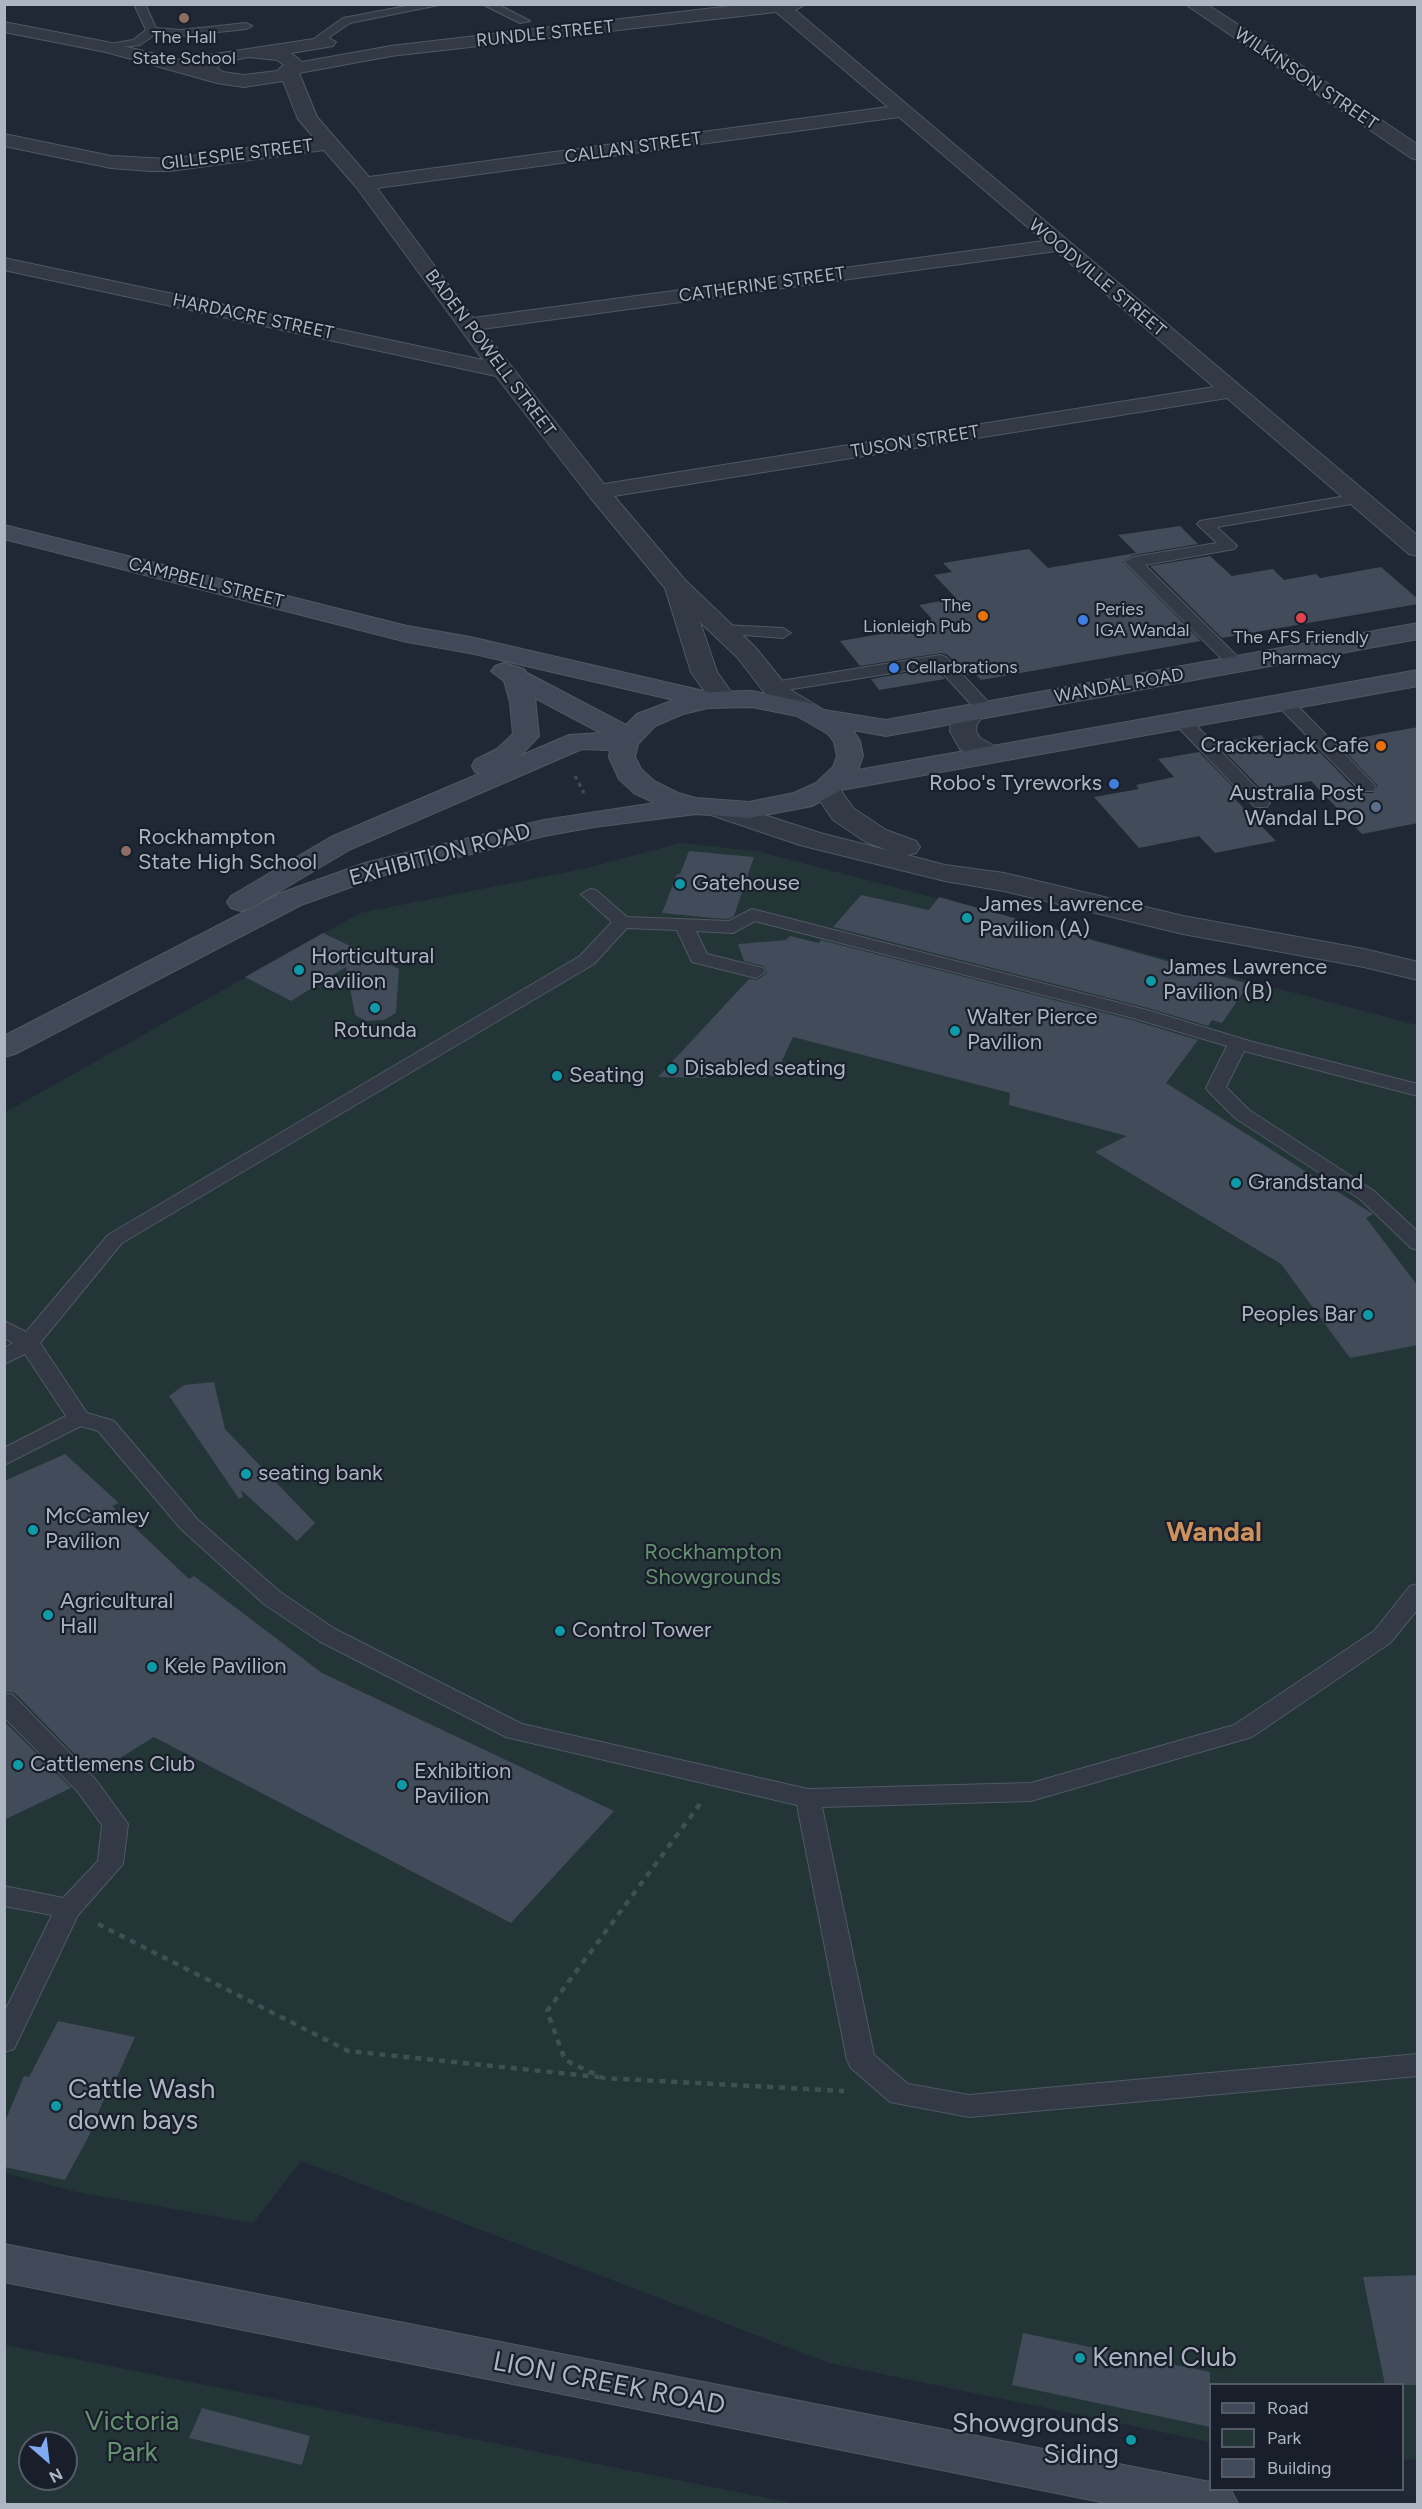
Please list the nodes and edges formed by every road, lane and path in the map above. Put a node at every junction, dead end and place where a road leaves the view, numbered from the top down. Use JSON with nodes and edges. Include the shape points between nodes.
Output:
{"nodes":[{"id":1,"x":139,"y":4,"type":"edge"},
{"id":2,"x":439,"y":4,"type":"edge"},
{"id":3,"x":487,"y":4,"type":"edge"},
{"id":4,"x":1193,"y":4,"type":"edge"},
{"id":5,"x":785,"y":5,"type":"edge"},
{"id":6,"x":646,"y":6,"type":"edge"},
{"id":7,"x":665,"y":13,"type":"edge"},
{"id":8,"x":524,"y":21,"type":"junction"},
{"id":9,"x":246,"y":26,"type":"dead end"},
{"id":10,"x":4,"y":27,"type":"edge"},
{"id":11,"x":152,"y":31,"type":"junction"},
{"id":12,"x":314,"y":43,"type":"junction"},
{"id":13,"x":107,"y":47,"type":"junction"},
{"id":14,"x":261,"y":52,"type":"junction"},
{"id":15,"x":225,"y":56,"type":"junction"},
{"id":16,"x":291,"y":71,"type":"junction"},
{"id":17,"x":209,"y":73,"type":"junction"},
{"id":18,"x":240,"y":81,"type":"junction"},
{"id":19,"x":902,"y":111,"type":"junction"},
{"id":20,"x":308,"y":119,"type":"junction"},
{"id":21,"x":4,"y":140,"type":"edge"},
{"id":22,"x":329,"y":143,"type":"junction"},
{"id":23,"x":1418,"y":154,"type":"edge"},
{"id":24,"x":364,"y":184,"type":"junction"},
{"id":25,"x":1058,"y":245,"type":"junction"},
{"id":26,"x":4,"y":264,"type":"edge"},
{"id":27,"x":466,"y":325,"type":"junction"},
{"id":28,"x":502,"y":371,"type":"junction"},
{"id":29,"x":1231,"y":391,"type":"junction"},
{"id":30,"x":598,"y":492,"type":"junction"},
{"id":31,"x":1358,"y":499,"type":"junction"},
{"id":32,"x":4,"y":532,"type":"edge"},
{"id":33,"x":1418,"y":549,"type":"edge"},
{"id":34,"x":676,"y":585,"type":"junction"},
{"id":35,"x":723,"y":630,"type":"junction"},
{"id":36,"x":1418,"y":631,"type":"edge"},
{"id":37,"x":783,"y":633,"type":"dead end"},
{"id":38,"x":407,"y":634,"type":"junction"},
{"id":39,"x":1236,"y":664,"type":"junction"},
{"id":40,"x":515,"y":674,"type":"junction"},
{"id":41,"x":1418,"y":678,"type":"edge"},
{"id":42,"x":774,"y":687,"type":"junction"},
{"id":43,"x":715,"y":700,"type":"junction"},
{"id":44,"x":1283,"y":701,"type":"junction"},
{"id":45,"x":979,"y":711,"type":"junction"},
{"id":46,"x":813,"y":713,"type":"junction"},
{"id":47,"x":1180,"y":719,"type":"junction"},
{"id":48,"x":627,"y":739,"type":"junction"},
{"id":49,"x":989,"y":754,"type":"junction"},
{"id":50,"x":571,"y":767,"type":"dead end"},
{"id":51,"x":829,"y":786,"type":"junction"},
{"id":52,"x":1367,"y":787,"type":"dead end"},
{"id":53,"x":585,"y":795,"type":"dead end"},
{"id":54,"x":1261,"y":804,"type":"dead end"},
{"id":55,"x":708,"y":808,"type":"junction"},
{"id":56,"x":341,"y":843,"type":"junction"},
{"id":57,"x":1004,"y":882,"type":"junction"},
{"id":58,"x":590,"y":894,"type":"dead end"},
{"id":59,"x":621,"y":922,"type":"junction"},
{"id":60,"x":684,"y":924,"type":"junction"},
{"id":61,"x":1418,"y":971,"type":"edge"},
{"id":62,"x":756,"y":972,"type":"dead end"},
{"id":63,"x":4,"y":1042,"type":"edge"},
{"id":64,"x":1238,"y":1043,"type":"junction"},
{"id":65,"x":4,"y":1047,"type":"edge"},
{"id":66,"x":1418,"y":1090,"type":"edge"},
{"id":67,"x":1418,"y":1244,"type":"edge"},
{"id":68,"x":4,"y":1328,"type":"edge"},
{"id":69,"x":29,"y":1343,"type":"junction"},
{"id":70,"x":4,"y":1357,"type":"edge"},
{"id":71,"x":79,"y":1418,"type":"junction"},
{"id":72,"x":4,"y":1458,"type":"edge"},
{"id":73,"x":1418,"y":1592,"type":"edge"},
{"id":74,"x":4,"y":1701,"type":"edge"},
{"id":75,"x":718,"y":1779,"type":"junction"},
{"id":76,"x":808,"y":1797,"type":"junction"},
{"id":77,"x":4,"y":1896,"type":"edge"},
{"id":78,"x":68,"y":1909,"type":"junction"},
{"id":79,"x":4,"y":2042,"type":"edge"},
{"id":80,"x":1418,"y":2065,"type":"edge"},
{"id":81,"x":603,"y":2078,"type":"junction"},
{"id":82,"x":900,"y":2094,"type":"junction"},
{"id":83,"x":4,"y":2263,"type":"edge"},
{"id":84,"x":1214,"y":2505,"type":"edge"}],
"edges":[{"from":1,"to":11,"type":"lane"},
{"from":2,"to":12,"type":"lane","via":[[347,20]]},
{"from":3,"to":8,"type":"lane"},
{"from":4,"to":23,"type":"street","name":"WILKINSON STREET"},
{"from":5,"to":7,"type":"street","name":"RUNDLE STREET"},
{"from":5,"to":19,"type":"street","name":"WOODVILLE STREET"},
{"from":6,"to":7,"type":"street","name":"RUNDLE STREET"},
{"from":6,"to":8,"type":"street","name":"RUNDLE STREET"},
{"from":7,"to":16,"type":"street","name":"RUNDLE STREET","via":[[391,51]]},
{"from":8,"to":12,"type":"street","name":"RUNDLE STREET"},
{"from":9,"to":11,"type":"lane","via":[[181,33]]},
{"from":10,"to":13,"type":"street"},
{"from":11,"to":13,"type":"lane","via":[[136,43]]},
{"from":12,"to":14,"type":"street","name":"RUNDLE STREET"},
{"from":13,"to":15,"type":"street","name":"RUNDLE STREET"},
{"from":13,"to":17,"type":"street"},
{"from":14,"to":15,"type":"street","name":"RUNDLE STREET"},
{"from":14,"to":16,"type":"street","via":[[289,58],[295,65]]},
{"from":15,"to":17,"type":"street","via":[[209,64]]},
{"from":16,"to":18,"type":"street","name":"RUNDLE STREET","via":[[274,78]]},
{"from":16,"to":20,"type":"street","name":"BADEN POWELL STREET"},
{"from":17,"to":18,"type":"street"},
{"from":18,"to":20,"type":"street","name":"BADEN POWELL STREET"},
{"from":19,"to":24,"type":"street","name":"CALLAN STREET"},
{"from":19,"to":25,"type":"street","name":"WOODVILLE STREET"},
{"from":20,"to":22,"type":"street","name":"BADEN POWELL STREET"},
{"from":21,"to":22,"type":"street","name":"GILLESPIE STREET","via":[[111,162],[150,165]]},
{"from":22,"to":24,"type":"street","name":"BADEN POWELL STREET"},
{"from":24,"to":27,"type":"street","name":"BADEN POWELL STREET"},
{"from":25,"to":27,"type":"street","name":"CATHERINE STREET"},
{"from":25,"to":29,"type":"street","name":"WOODVILLE STREET"},
{"from":26,"to":28,"type":"street","name":"HARDACRE STREET"},
{"from":27,"to":28,"type":"street","name":"BADEN POWELL STREET"},
{"from":28,"to":30,"type":"street","name":"BADEN POWELL STREET"},
{"from":29,"to":30,"type":"street","name":"TUSON STREET"},
{"from":29,"to":31,"type":"street","name":"WOODVILLE STREET"},
{"from":30,"to":34,"type":"street","name":"BADEN POWELL STREET"},
{"from":31,"to":33,"type":"street","name":"WOODVILLE STREET"},
{"from":31,"to":39,"type":"lane","via":[[1205,524],[1229,546],[1133,561]]},
{"from":32,"to":38,"type":"street","name":"CAMPBELL STREET"},
{"from":34,"to":35,"type":"street","name":"BADEN POWELL STREET"},
{"from":34,"to":43,"type":"street","name":"BADEN POWELL STREET"},
{"from":35,"to":37,"type":"lane"},
{"from":35,"to":42,"type":"street","name":"BADEN POWELL STREET"},
{"from":36,"to":39,"type":"street","name":"WANDAL ROAD"},
{"from":38,"to":40,"type":"street","name":"CAMPBELL STREET"},
{"from":38,"to":43,"type":"street","name":"CAMPBELL STREET"},
{"from":39,"to":45,"type":"street","name":"WANDAL ROAD"},
{"from":40,"to":48,"type":"street","name":"CAMPBELL STREET"},
{"from":40,"to":56,"type":"street","name":"EXHIBITION ROAD","via":[[524,702],[526,736],[513,749]]},
{"from":41,"to":44,"type":"street","name":"WANDAL ROAD"},
{"from":42,"to":45,"type":"lane","via":[[940,660]]},
{"from":42,"to":46,"type":"street","name":"BADEN POWELL STREET","via":[[780,695]]},
{"from":43,"to":46,"type":"street","name":"WANDAL ROAD","via":[[761,700]]},
{"from":43,"to":48,"type":"street","via":[[655,716]]},
{"from":44,"to":47,"type":"street","name":"WANDAL ROAD"},
{"from":44,"to":52,"type":"lane"},
{"from":45,"to":46,"type":"street","name":"WANDAL ROAD","via":[[886,728]]},
{"from":45,"to":49,"type":"street","via":[[964,723],[963,731],[969,743]]},
{"from":46,"to":51,"type":"street","via":[[837,728],[847,741],[850,756],[846,770]]},
{"from":47,"to":49,"type":"street","name":"WANDAL ROAD"},
{"from":47,"to":54,"type":"lane"},
{"from":48,"to":55,"type":"street","via":[[622,757],[629,773],[644,787],[668,799]]},
{"from":48,"to":56,"type":"street","name":"EXHIBITION ROAD","via":[[578,741]]},
{"from":49,"to":51,"type":"street","name":"WANDAL ROAD"},
{"from":50,"to":53,"type":"path"},
{"from":51,"to":55,"type":"street","name":"WANDAL ROAD","via":[[802,800],[777,806]]},
{"from":51,"to":57,"type":"street","via":[[843,814],[876,836]]},
{"from":55,"to":57,"type":"street","via":[[945,873]]},
{"from":55,"to":65,"type":"street","name":"EXHIBITION ROAD","via":[[544,828],[375,869],[291,899]]},
{"from":56,"to":63,"type":"street","name":"EXHIBITION ROAD"},
{"from":57,"to":61,"type":"street","via":[[1184,925]]},
{"from":58,"to":59,"type":"lane"},
{"from":59,"to":60,"type":"lane"},
{"from":59,"to":69,"type":"lane","via":[[587,960],[115,1239]]},
{"from":60,"to":62,"type":"lane","via":[[699,958]]},
{"from":60,"to":64,"type":"lane","via":[[733,927],[752,915],[1140,1014]]},
{"from":64,"to":66,"type":"lane"},
{"from":64,"to":67,"type":"lane","via":[[1216,1088],[1242,1114],[1367,1195]]},
{"from":68,"to":69,"type":"lane"},
{"from":69,"to":70,"type":"lane"},
{"from":69,"to":71,"type":"lane"},
{"from":71,"to":72,"type":"lane"},
{"from":71,"to":75,"type":"lane","via":[[106,1426],[189,1524],[272,1598],[327,1635],[515,1731]]},
{"from":73,"to":76,"type":"lane","via":[[1382,1637],[1243,1731],[1031,1792]]},
{"from":74,"to":78,"type":"lane","via":[[87,1786],[115,1824],[110,1864]]},
{"from":75,"to":76,"type":"lane"},
{"from":75,"to":81,"type":"path","via":[[547,2011],[565,2060]]},
{"from":76,"to":82,"type":"lane","via":[[861,2060]]},
{"from":77,"to":78,"type":"lane"},
{"from":78,"to":79,"type":"lane"},
{"from":78,"to":81,"type":"path","via":[[348,2051]]},
{"from":80,"to":82,"type":"lane","via":[[969,2106]]},
{"from":81,"to":82,"type":"path"},
{"from":83,"to":84,"type":"street","name":"LION CREEK ROAD"}]}
